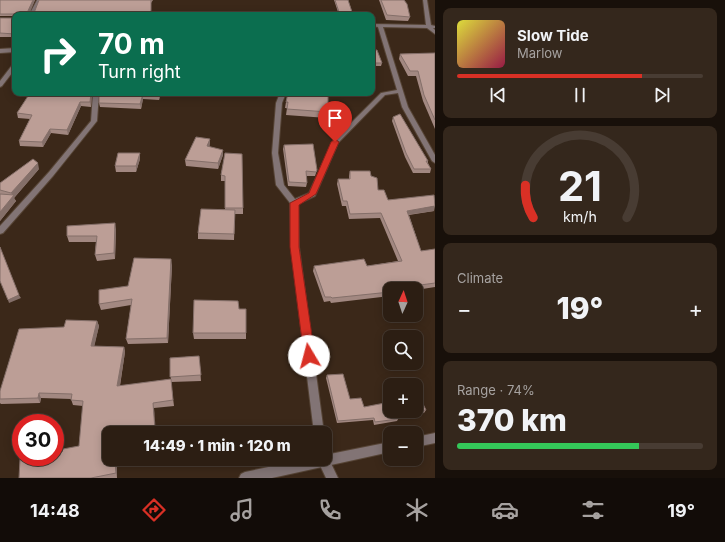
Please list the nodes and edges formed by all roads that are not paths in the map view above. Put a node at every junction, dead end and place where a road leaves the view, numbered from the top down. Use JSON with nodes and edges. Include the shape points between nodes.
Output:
{"nodes":[{"id":1,"x":39,"y":0,"type":"edge"},
{"id":2,"x":425,"y":0,"type":"edge"},
{"id":3,"x":33,"y":12,"type":"edge"},
{"id":4,"x":375,"y":25,"type":"edge"},
{"id":5,"x":380,"y":25,"type":"junction"},
{"id":6,"x":432,"y":27,"type":"edge"},
{"id":7,"x":435,"y":33,"type":"edge"},
{"id":8,"x":12,"y":50,"type":"edge"},
{"id":9,"x":0,"y":51,"type":"edge"},
{"id":10,"x":12,"y":69,"type":"edge"},
{"id":11,"x":0,"y":85,"type":"edge"},
{"id":12,"x":400,"y":91,"type":"junction"},
{"id":13,"x":96,"y":96,"type":"edge"},
{"id":14,"x":282,"y":96,"type":"edge"},
{"id":15,"x":435,"y":161,"type":"edge"},
{"id":16,"x":294,"y":203,"type":"junction"},
{"id":17,"x":0,"y":231,"type":"edge"},
{"id":18,"x":318,"y":426,"type":"edge"},
{"id":19,"x":435,"y":438,"type":"edge"},
{"id":20,"x":423,"y":441,"type":"edge"},
{"id":21,"x":383,"y":448,"type":"edge"},
{"id":22,"x":332,"y":458,"type":"edge"},
{"id":23,"x":297,"y":466,"type":"edge"},
{"id":24,"x":326,"y":466,"type":"edge"},
{"id":25,"x":245,"y":478,"type":"edge"},
{"id":26,"x":332,"y":478,"type":"edge"}],
"edges":[{"from":1,"to":3,"type":"street"},
{"from":2,"to":6,"type":"street","via":[[425,9]]},
{"from":4,"to":5,"type":"street"},
{"from":5,"to":6,"type":"street"},
{"from":5,"to":12,"type":"street"},
{"from":6,"to":7,"type":"street"},
{"from":8,"to":9,"type":"street"},
{"from":10,"to":11,"type":"street"},
{"from":12,"to":15,"type":"street","via":[[405,107]]},
{"from":12,"to":16,"type":"street","via":[[383,94],[335,142],[312,194]]},
{"from":13,"to":17,"type":"street","via":[[94,121]]},
{"from":14,"to":16,"type":"street","via":[[275,153],[280,185]]},
{"from":16,"to":18,"type":"street","via":[[295,247]]},
{"from":19,"to":20,"type":"street"},
{"from":21,"to":22,"type":"street"},
{"from":23,"to":25,"type":"street"},
{"from":24,"to":26,"type":"street"}]}
